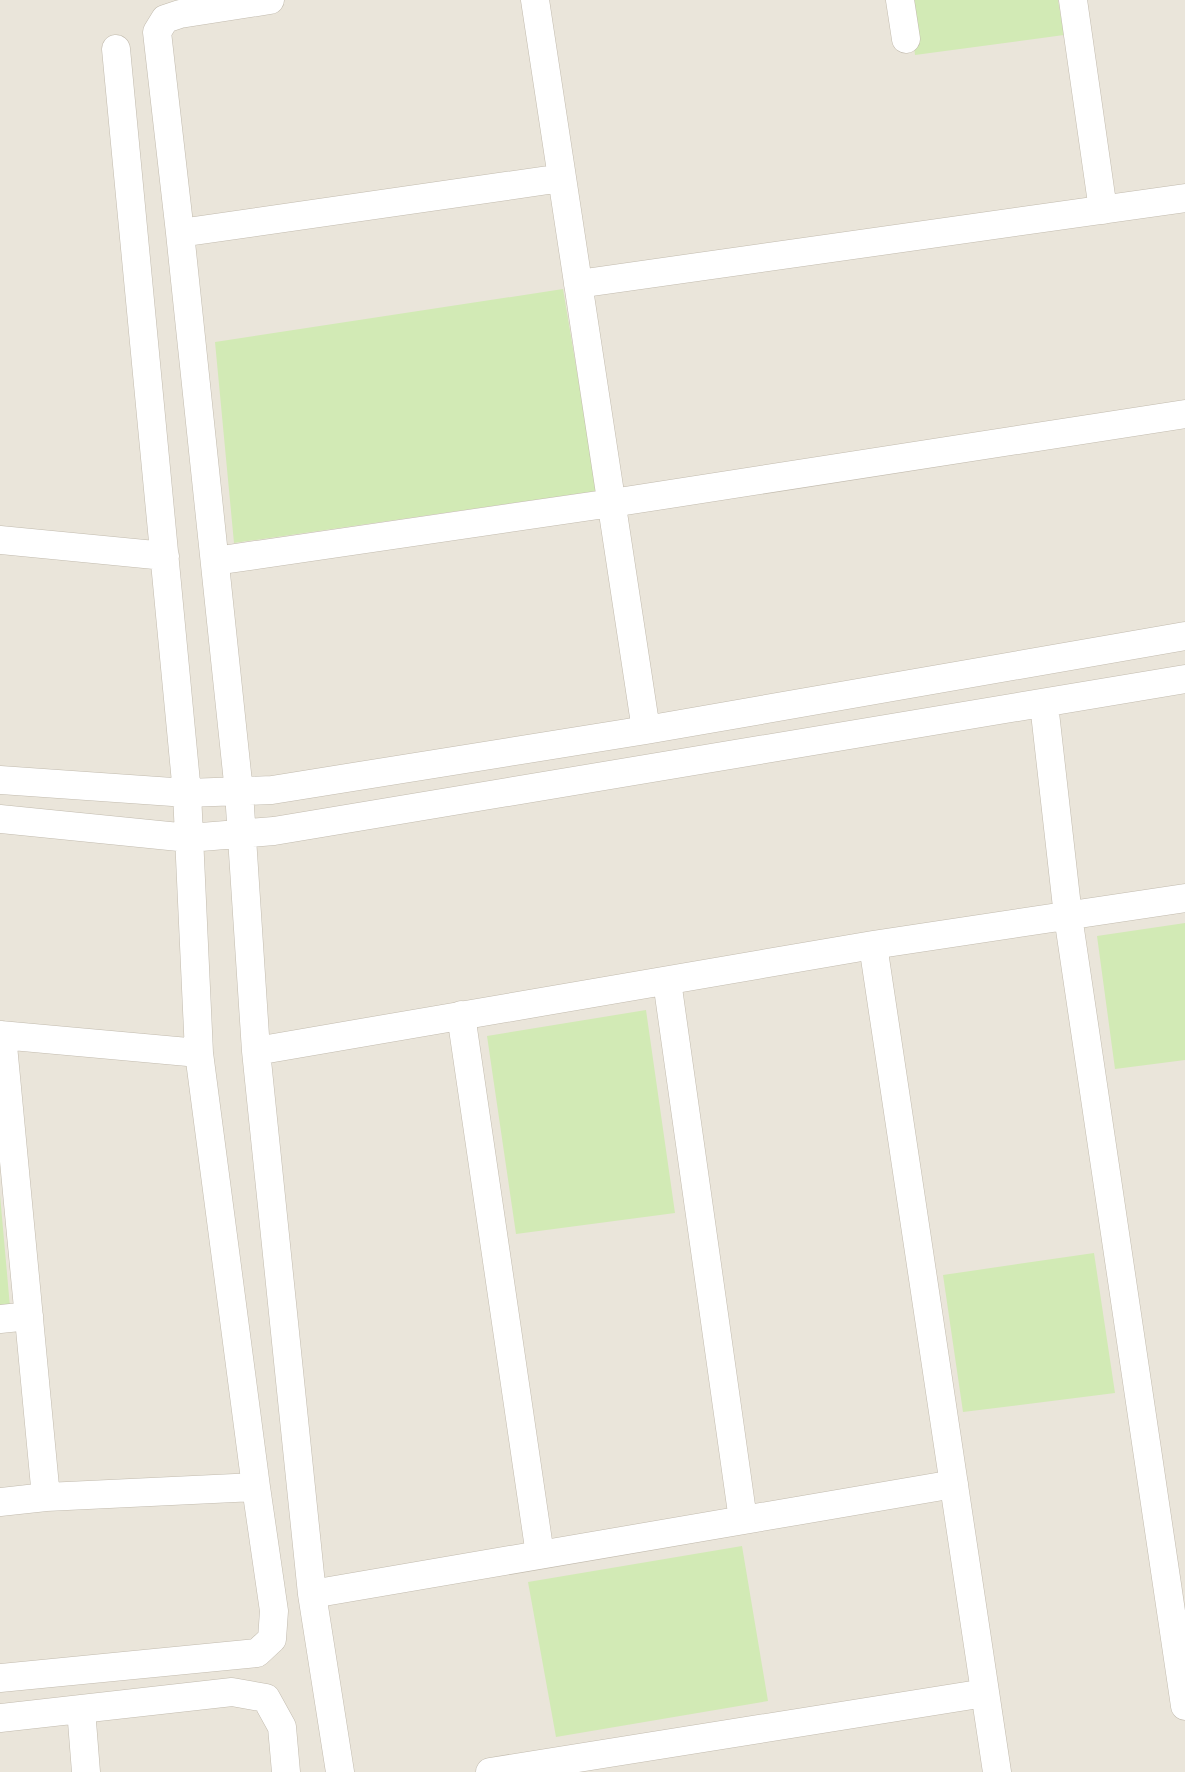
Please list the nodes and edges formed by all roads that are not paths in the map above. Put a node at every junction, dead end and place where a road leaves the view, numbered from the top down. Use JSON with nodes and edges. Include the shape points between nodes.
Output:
{"nodes":[{"id":1,"x":270,"y":0,"type":"edge"},
{"id":2,"x":535,"y":0,"type":"edge"},
{"id":3,"x":900,"y":0,"type":"edge"},
{"id":4,"x":1073,"y":0,"type":"edge"},
{"id":5,"x":906,"y":39,"type":"dead end"},
{"id":6,"x":116,"y":49,"type":"dead end"},
{"id":7,"x":562,"y":178,"type":"junction"},
{"id":8,"x":1185,"y":198,"type":"edge"},
{"id":9,"x":1103,"y":210,"type":"junction"},
{"id":10,"x":180,"y":233,"type":"junction"},
{"id":11,"x":578,"y":284,"type":"junction"},
{"id":12,"x":1185,"y":414,"type":"edge"},
{"id":13,"x":612,"y":503,"type":"junction"},
{"id":14,"x":0,"y":540,"type":"edge"},
{"id":15,"x":165,"y":556,"type":"junction"},
{"id":16,"x":215,"y":561,"type":"junction"},
{"id":17,"x":1185,"y":636,"type":"edge"},
{"id":18,"x":1185,"y":680,"type":"edge"},
{"id":19,"x":1044,"y":704,"type":"junction"},
{"id":20,"x":646,"y":730,"type":"junction"},
{"id":21,"x":0,"y":780,"type":"edge"},
{"id":22,"x":240,"y":792,"type":"junction"},
{"id":23,"x":187,"y":793,"type":"junction"},
{"id":24,"x":0,"y":819,"type":"edge"},
{"id":25,"x":241,"y":834,"type":"junction"},
{"id":26,"x":189,"y":838,"type":"junction"},
{"id":27,"x":1185,"y":898,"type":"edge"},
{"id":28,"x":1068,"y":916,"type":"junction"},
{"id":29,"x":873,"y":945,"type":"junction"},
{"id":30,"x":667,"y":980,"type":"junction"},
{"id":31,"x":461,"y":1015,"type":"junction"},
{"id":32,"x":1,"y":1035,"type":"edge"},
{"id":33,"x":256,"y":1050,"type":"junction"},
{"id":34,"x":199,"y":1053,"type":"junction"},
{"id":35,"x":29,"y":1316,"type":"junction"},
{"id":36,"x":0,"y":1319,"type":"edge"},
{"id":37,"x":954,"y":1484,"type":"junction"},
{"id":38,"x":256,"y":1487,"type":"junction"},
{"id":39,"x":46,"y":1498,"type":"junction"},
{"id":40,"x":0,"y":1502,"type":"edge"},
{"id":41,"x":743,"y":1520,"type":"junction"},
{"id":42,"x":540,"y":1555,"type":"junction"},
{"id":43,"x":312,"y":1594,"type":"junction"},
{"id":44,"x":0,"y":1678,"type":"edge"},
{"id":45,"x":985,"y":1693,"type":"junction"},
{"id":46,"x":1185,"y":1706,"type":"edge"},
{"id":47,"x":81,"y":1709,"type":"junction"},
{"id":48,"x":0,"y":1718,"type":"edge"},
{"id":49,"x":86,"y":1772,"type":"edge"},
{"id":50,"x":286,"y":1772,"type":"edge"},
{"id":51,"x":340,"y":1772,"type":"edge"},
{"id":52,"x":490,"y":1772,"type":"edge"},
{"id":53,"x":997,"y":1772,"type":"edge"}],
"edges":[{"from":1,"to":10,"type":"street","via":[[180,14],[165,20],[157,32]]},
{"from":2,"to":7,"type":"street"},
{"from":3,"to":5,"type":"street"},
{"from":4,"to":9,"type":"street"},
{"from":6,"to":15,"type":"street"},
{"from":7,"to":10,"type":"street"},
{"from":7,"to":11,"type":"street"},
{"from":8,"to":9,"type":"street"},
{"from":9,"to":11,"type":"street"},
{"from":10,"to":16,"type":"street"},
{"from":11,"to":13,"type":"street"},
{"from":12,"to":13,"type":"street"},
{"from":13,"to":16,"type":"street"},
{"from":13,"to":20,"type":"street"},
{"from":14,"to":15,"type":"street"},
{"from":15,"to":23,"type":"street"},
{"from":16,"to":22,"type":"street"},
{"from":17,"to":20,"type":"street"},
{"from":18,"to":19,"type":"street"},
{"from":19,"to":25,"type":"street","via":[[294,828]]},
{"from":19,"to":28,"type":"street"},
{"from":20,"to":22,"type":"street","via":[[282,789]]},
{"from":21,"to":23,"type":"street"},
{"from":22,"to":23,"type":"street"},
{"from":22,"to":25,"type":"street"},
{"from":23,"to":26,"type":"street"},
{"from":24,"to":26,"type":"street"},
{"from":25,"to":26,"type":"street"},
{"from":25,"to":33,"type":"street"},
{"from":26,"to":34,"type":"street"},
{"from":27,"to":28,"type":"street"},
{"from":28,"to":29,"type":"street"},
{"from":28,"to":46,"type":"street"},
{"from":29,"to":30,"type":"street"},
{"from":29,"to":37,"type":"street"},
{"from":30,"to":31,"type":"street"},
{"from":30,"to":41,"type":"street"},
{"from":31,"to":33,"type":"street"},
{"from":31,"to":42,"type":"street"},
{"from":32,"to":34,"type":"street"},
{"from":32,"to":35,"type":"street"},
{"from":33,"to":43,"type":"street"},
{"from":34,"to":38,"type":"street"},
{"from":35,"to":36,"type":"street"},
{"from":35,"to":39,"type":"street"},
{"from":37,"to":41,"type":"street"},
{"from":37,"to":45,"type":"street"},
{"from":38,"to":39,"type":"street"},
{"from":38,"to":44,"type":"street","via":[[274,1611],[272,1639],[257,1654]]},
{"from":39,"to":40,"type":"street"},
{"from":41,"to":42,"type":"street"},
{"from":42,"to":43,"type":"street"},
{"from":43,"to":51,"type":"street"},
{"from":45,"to":52,"type":"street"},
{"from":45,"to":53,"type":"street"},
{"from":47,"to":48,"type":"street"},
{"from":47,"to":49,"type":"street"},
{"from":47,"to":50,"type":"street","via":[[232,1692],[266,1698],[282,1727]]}]}
